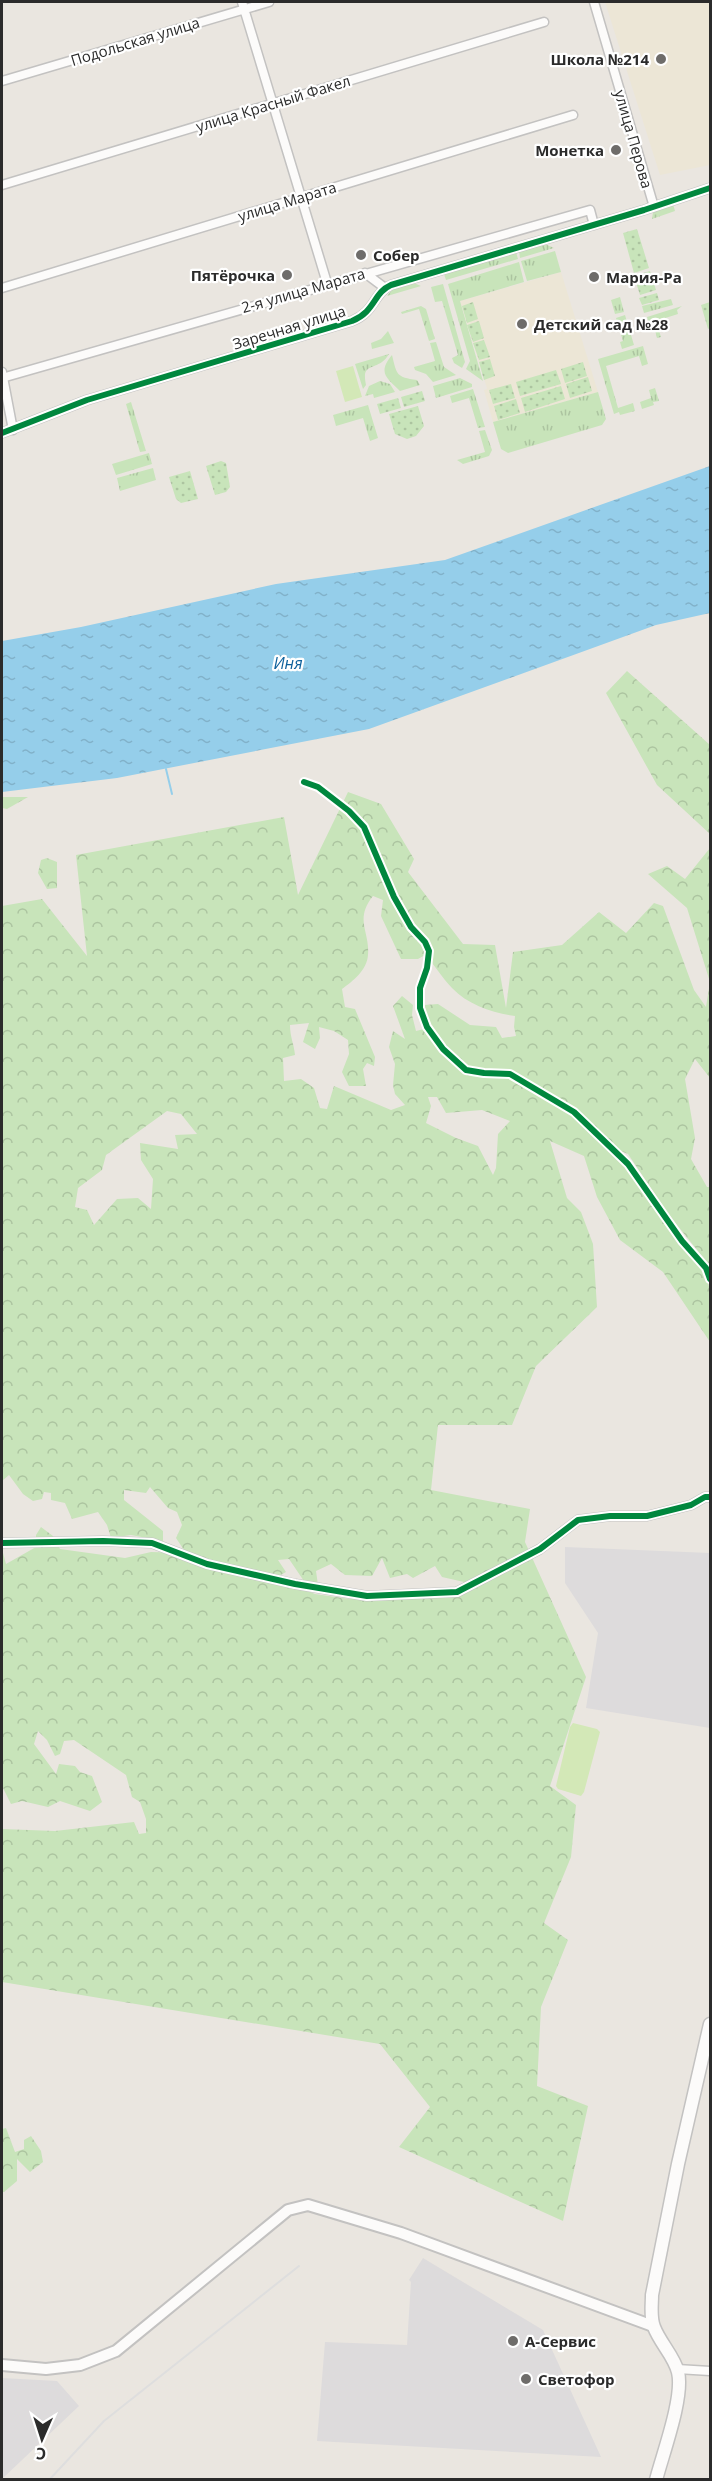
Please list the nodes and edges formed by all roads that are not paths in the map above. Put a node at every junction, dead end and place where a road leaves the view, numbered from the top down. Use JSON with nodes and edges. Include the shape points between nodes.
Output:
{"nodes":[{"id":1,"x":269,"y":2,"type":"edge"},
{"id":2,"x":594,"y":2,"type":"edge"},
{"id":3,"x":243,"y":5,"type":"edge"},
{"id":4,"x":544,"y":22,"type":"dead end"},
{"id":5,"x":2,"y":81,"type":"edge"},
{"id":6,"x":272,"y":104,"type":"junction"},
{"id":7,"x":573,"y":115,"type":"dead end"},
{"id":8,"x":2,"y":185,"type":"edge"},
{"id":9,"x":711,"y":188,"type":"edge"},
{"id":10,"x":302,"y":197,"type":"junction"},
{"id":11,"x":654,"y":207,"type":"junction"},
{"id":12,"x":594,"y":225,"type":"junction"},
{"id":13,"x":365,"y":273,"type":"junction"},
{"id":14,"x":327,"y":283,"type":"junction"},
{"id":15,"x":2,"y":288,"type":"edge"},
{"id":16,"x":385,"y":288,"type":"junction"},
{"id":17,"x":2,"y":376,"type":"edge"},
{"id":18,"x":13,"y":430,"type":"junction"},
{"id":19,"x":2,"y":433,"type":"edge"},
{"id":20,"x":711,"y":1497,"type":"edge"},
{"id":21,"x":2,"y":1543,"type":"edge"},
{"id":22,"x":711,"y":2024,"type":"edge"},
{"id":23,"x":653,"y":2326,"type":"junction"},
{"id":24,"x":2,"y":2365,"type":"edge"},
{"id":25,"x":677,"y":2369,"type":"junction"},
{"id":26,"x":711,"y":2371,"type":"edge"},
{"id":27,"x":656,"y":2480,"type":"edge"}],
"edges":[{"from":1,"to":3,"type":"street","name":"Подольская улица"},
{"from":2,"to":11,"type":"street","name":"улица Перова"},
{"from":3,"to":5,"type":"street","name":"Подольская улица"},
{"from":3,"to":6,"type":"street"},
{"from":4,"to":6,"type":"street","name":"улица Красный Факел"},
{"from":6,"to":8,"type":"street","name":"улица Красный Факел"},
{"from":6,"to":10,"type":"street"},
{"from":7,"to":10,"type":"street","name":"улица Марата"},
{"from":9,"to":11,"type":"street"},
{"from":10,"to":14,"type":"street"},
{"from":10,"to":15,"type":"street","name":"улица Марата"},
{"from":11,"to":12,"type":"street"},
{"from":12,"to":13,"type":"street","name":"2-я улица Марата","via":[[590,210]]},
{"from":12,"to":16,"type":"street"},
{"from":13,"to":14,"type":"street","name":"2-я улица Марата"},
{"from":13,"to":16,"type":"street"},
{"from":14,"to":17,"type":"street","name":"2-я улица Марата"},
{"from":16,"to":18,"type":"street","name":"Заречная улица","via":[[366,314],[352,321],[87,400]]},
{"from":17,"to":18,"type":"street"},
{"from":18,"to":19,"type":"street","name":"Заречная улица"},
{"from":20,"to":21,"type":"street","via":[[647,1516],[578,1520],[540,1549],[457,1592],[367,1596],[207,1564],[152,1543]]},
{"from":22,"to":23,"type":"main road","via":[[658,2261],[651,2312]]},
{"from":23,"to":24,"type":"street","via":[[401,2233],[308,2205],[288,2210],[116,2351],[80,2365],[46,2369]]},
{"from":23,"to":25,"type":"main road"},
{"from":25,"to":26,"type":"street"},
{"from":25,"to":27,"type":"main road","via":[[676,2402]]}]}
